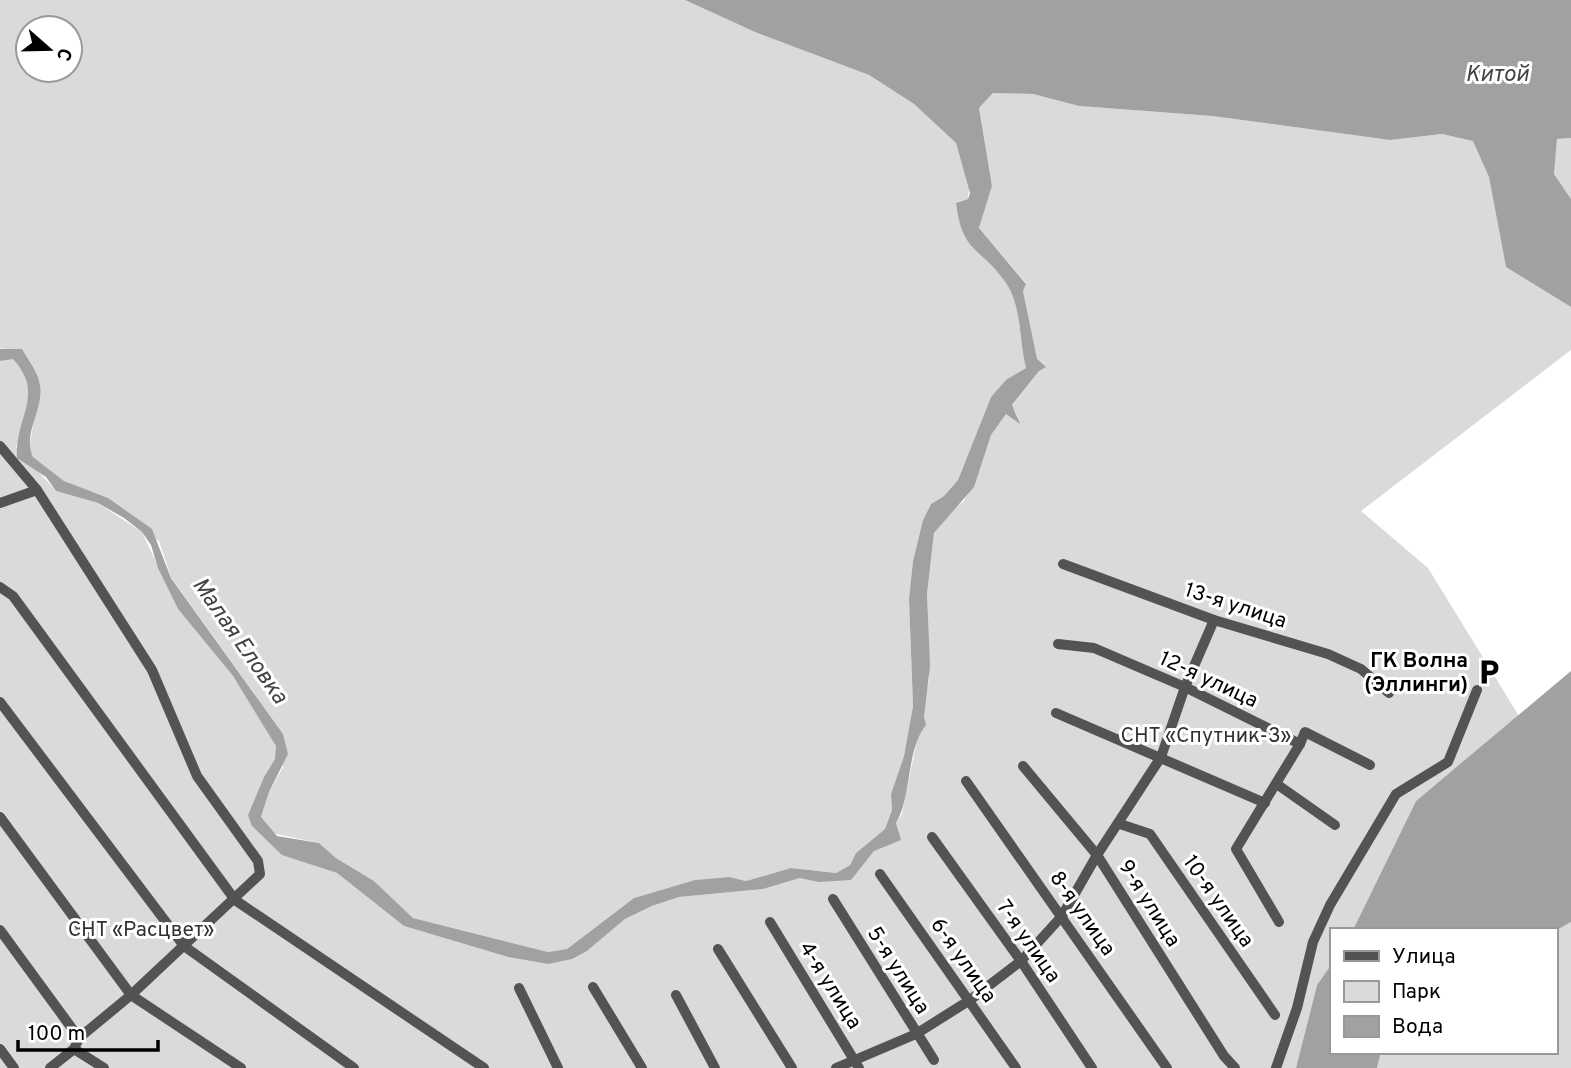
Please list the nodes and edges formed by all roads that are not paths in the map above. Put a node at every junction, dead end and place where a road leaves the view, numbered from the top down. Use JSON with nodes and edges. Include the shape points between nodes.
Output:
{"nodes":[{"id":1,"x":0,"y":446,"type":"edge"},
{"id":2,"x":37,"y":490,"type":"junction"},
{"id":3,"x":0,"y":503,"type":"edge"},
{"id":4,"x":1063,"y":564,"type":"dead end"},
{"id":5,"x":0,"y":587,"type":"edge"},
{"id":6,"x":1214,"y":620,"type":"junction"},
{"id":7,"x":1058,"y":644,"type":"dead end"},
{"id":8,"x":1185,"y":687,"type":"junction"},
{"id":9,"x":1477,"y":690,"type":"dead end"},
{"id":10,"x":1389,"y":693,"type":"dead end"},
{"id":11,"x":0,"y":702,"type":"edge"},
{"id":12,"x":1056,"y":713,"type":"dead end"},
{"id":13,"x":1300,"y":744,"type":"junction"},
{"id":14,"x":1161,"y":757,"type":"junction"},
{"id":15,"x":1370,"y":765,"type":"dead end"},
{"id":16,"x":1023,"y":766,"type":"dead end"},
{"id":17,"x":966,"y":781,"type":"dead end"},
{"id":18,"x":1278,"y":785,"type":"junction"},
{"id":19,"x":1265,"y":803,"type":"junction"},
{"id":20,"x":0,"y":817,"type":"edge"},
{"id":21,"x":1119,"y":824,"type":"junction"},
{"id":22,"x":1335,"y":825,"type":"dead end"},
{"id":23,"x":932,"y":837,"type":"dead end"},
{"id":24,"x":1097,"y":855,"type":"junction"},
{"id":25,"x":880,"y":874,"type":"dead end"},
{"id":26,"x":833,"y":899,"type":"dead end"},
{"id":27,"x":234,"y":900,"type":"junction"},
{"id":28,"x":1062,"y":916,"type":"junction"},
{"id":29,"x":770,"y":922,"type":"dead end"},
{"id":30,"x":1279,"y":922,"type":"dead end"},
{"id":31,"x":0,"y":930,"type":"edge"},
{"id":32,"x":184,"y":946,"type":"junction"},
{"id":33,"x":718,"y":949,"type":"dead end"},
{"id":34,"x":1021,"y":961,"type":"junction"},
{"id":35,"x":593,"y":987,"type":"dead end"},
{"id":36,"x":519,"y":988,"type":"dead end"},
{"id":37,"x":131,"y":995,"type":"junction"},
{"id":38,"x":676,"y":995,"type":"dead end"},
{"id":39,"x":970,"y":1000,"type":"junction"},
{"id":40,"x":1275,"y":1016,"type":"dead end"},
{"id":41,"x":916,"y":1034,"type":"junction"},
{"id":42,"x":76,"y":1044,"type":"junction"},
{"id":43,"x":0,"y":1049,"type":"edge"},
{"id":44,"x":934,"y":1060,"type":"dead end"},
{"id":45,"x":857,"y":1064,"type":"edge"},
{"id":46,"x":481,"y":1067,"type":"edge"},
{"id":47,"x":15,"y":1068,"type":"edge"},
{"id":48,"x":50,"y":1068,"type":"edge"},
{"id":49,"x":104,"y":1068,"type":"edge"},
{"id":50,"x":241,"y":1068,"type":"edge"},
{"id":51,"x":354,"y":1068,"type":"edge"},
{"id":52,"x":558,"y":1068,"type":"edge"},
{"id":53,"x":642,"y":1068,"type":"edge"},
{"id":54,"x":715,"y":1068,"type":"edge"},
{"id":55,"x":792,"y":1068,"type":"edge"},
{"id":56,"x":836,"y":1068,"type":"edge"},
{"id":57,"x":1016,"y":1068,"type":"edge"},
{"id":58,"x":1092,"y":1068,"type":"edge"},
{"id":59,"x":1167,"y":1068,"type":"edge"},
{"id":60,"x":1235,"y":1068,"type":"edge"},
{"id":61,"x":1276,"y":1068,"type":"edge"}],
"edges":[{"from":1,"to":2,"type":"street"},
{"from":2,"to":3,"type":"street"},
{"from":2,"to":27,"type":"street","via":[[152,670],[197,776],[258,861],[260,874]]},
{"from":4,"to":6,"type":"street","name":"13-я улица"},
{"from":5,"to":27,"type":"street","via":[[13,596]]},
{"from":6,"to":8,"type":"street"},
{"from":6,"to":10,"type":"street","name":"13-я улица","via":[[1328,654],[1361,669]]},
{"from":7,"to":8,"type":"street","name":"12-я улица","via":[[1094,648]]},
{"from":8,"to":13,"type":"street","name":"12-я улица"},
{"from":8,"to":14,"type":"street"},
{"from":9,"to":61,"type":"street","via":[[1448,762],[1396,794],[1330,905],[1313,942]]},
{"from":11,"to":32,"type":"street"},
{"from":12,"to":14,"type":"street"},
{"from":13,"to":15,"type":"street","via":[[1305,732]]},
{"from":13,"to":18,"type":"street"},
{"from":14,"to":19,"type":"street"},
{"from":14,"to":21,"type":"street"},
{"from":16,"to":24,"type":"street","name":"9-я улица"},
{"from":17,"to":28,"type":"street","name":"8-я улица"},
{"from":18,"to":19,"type":"street"},
{"from":18,"to":22,"type":"street"},
{"from":19,"to":30,"type":"street","via":[[1236,849]]},
{"from":20,"to":37,"type":"street"},
{"from":21,"to":24,"type":"street"},
{"from":21,"to":40,"type":"street","name":"10-я улица","via":[[1150,834]]},
{"from":23,"to":34,"type":"street","name":"7-я улица"},
{"from":24,"to":28,"type":"street"},
{"from":24,"to":60,"type":"street","name":"9-я улица"},
{"from":25,"to":39,"type":"street","name":"6-я улица"},
{"from":26,"to":41,"type":"street","name":"5-я улица"},
{"from":27,"to":32,"type":"street"},
{"from":27,"to":46,"type":"street"},
{"from":28,"to":34,"type":"street"},
{"from":28,"to":59,"type":"street","name":"8-я улица"},
{"from":29,"to":45,"type":"street","name":"4-я улица"},
{"from":31,"to":42,"type":"street"},
{"from":32,"to":37,"type":"street"},
{"from":32,"to":51,"type":"street"},
{"from":33,"to":55,"type":"street"},
{"from":34,"to":39,"type":"street"},
{"from":34,"to":58,"type":"street","name":"7-я улица"},
{"from":35,"to":53,"type":"street"},
{"from":36,"to":52,"type":"street"},
{"from":37,"to":42,"type":"street"},
{"from":37,"to":50,"type":"street"},
{"from":38,"to":54,"type":"street"},
{"from":39,"to":41,"type":"street"},
{"from":39,"to":57,"type":"street","name":"6-я улица"},
{"from":41,"to":44,"type":"street","name":"5-я улица"},
{"from":41,"to":45,"type":"street"},
{"from":42,"to":48,"type":"street"},
{"from":42,"to":49,"type":"street"},
{"from":43,"to":47,"type":"street"},
{"from":45,"to":56,"type":"street"}]}
